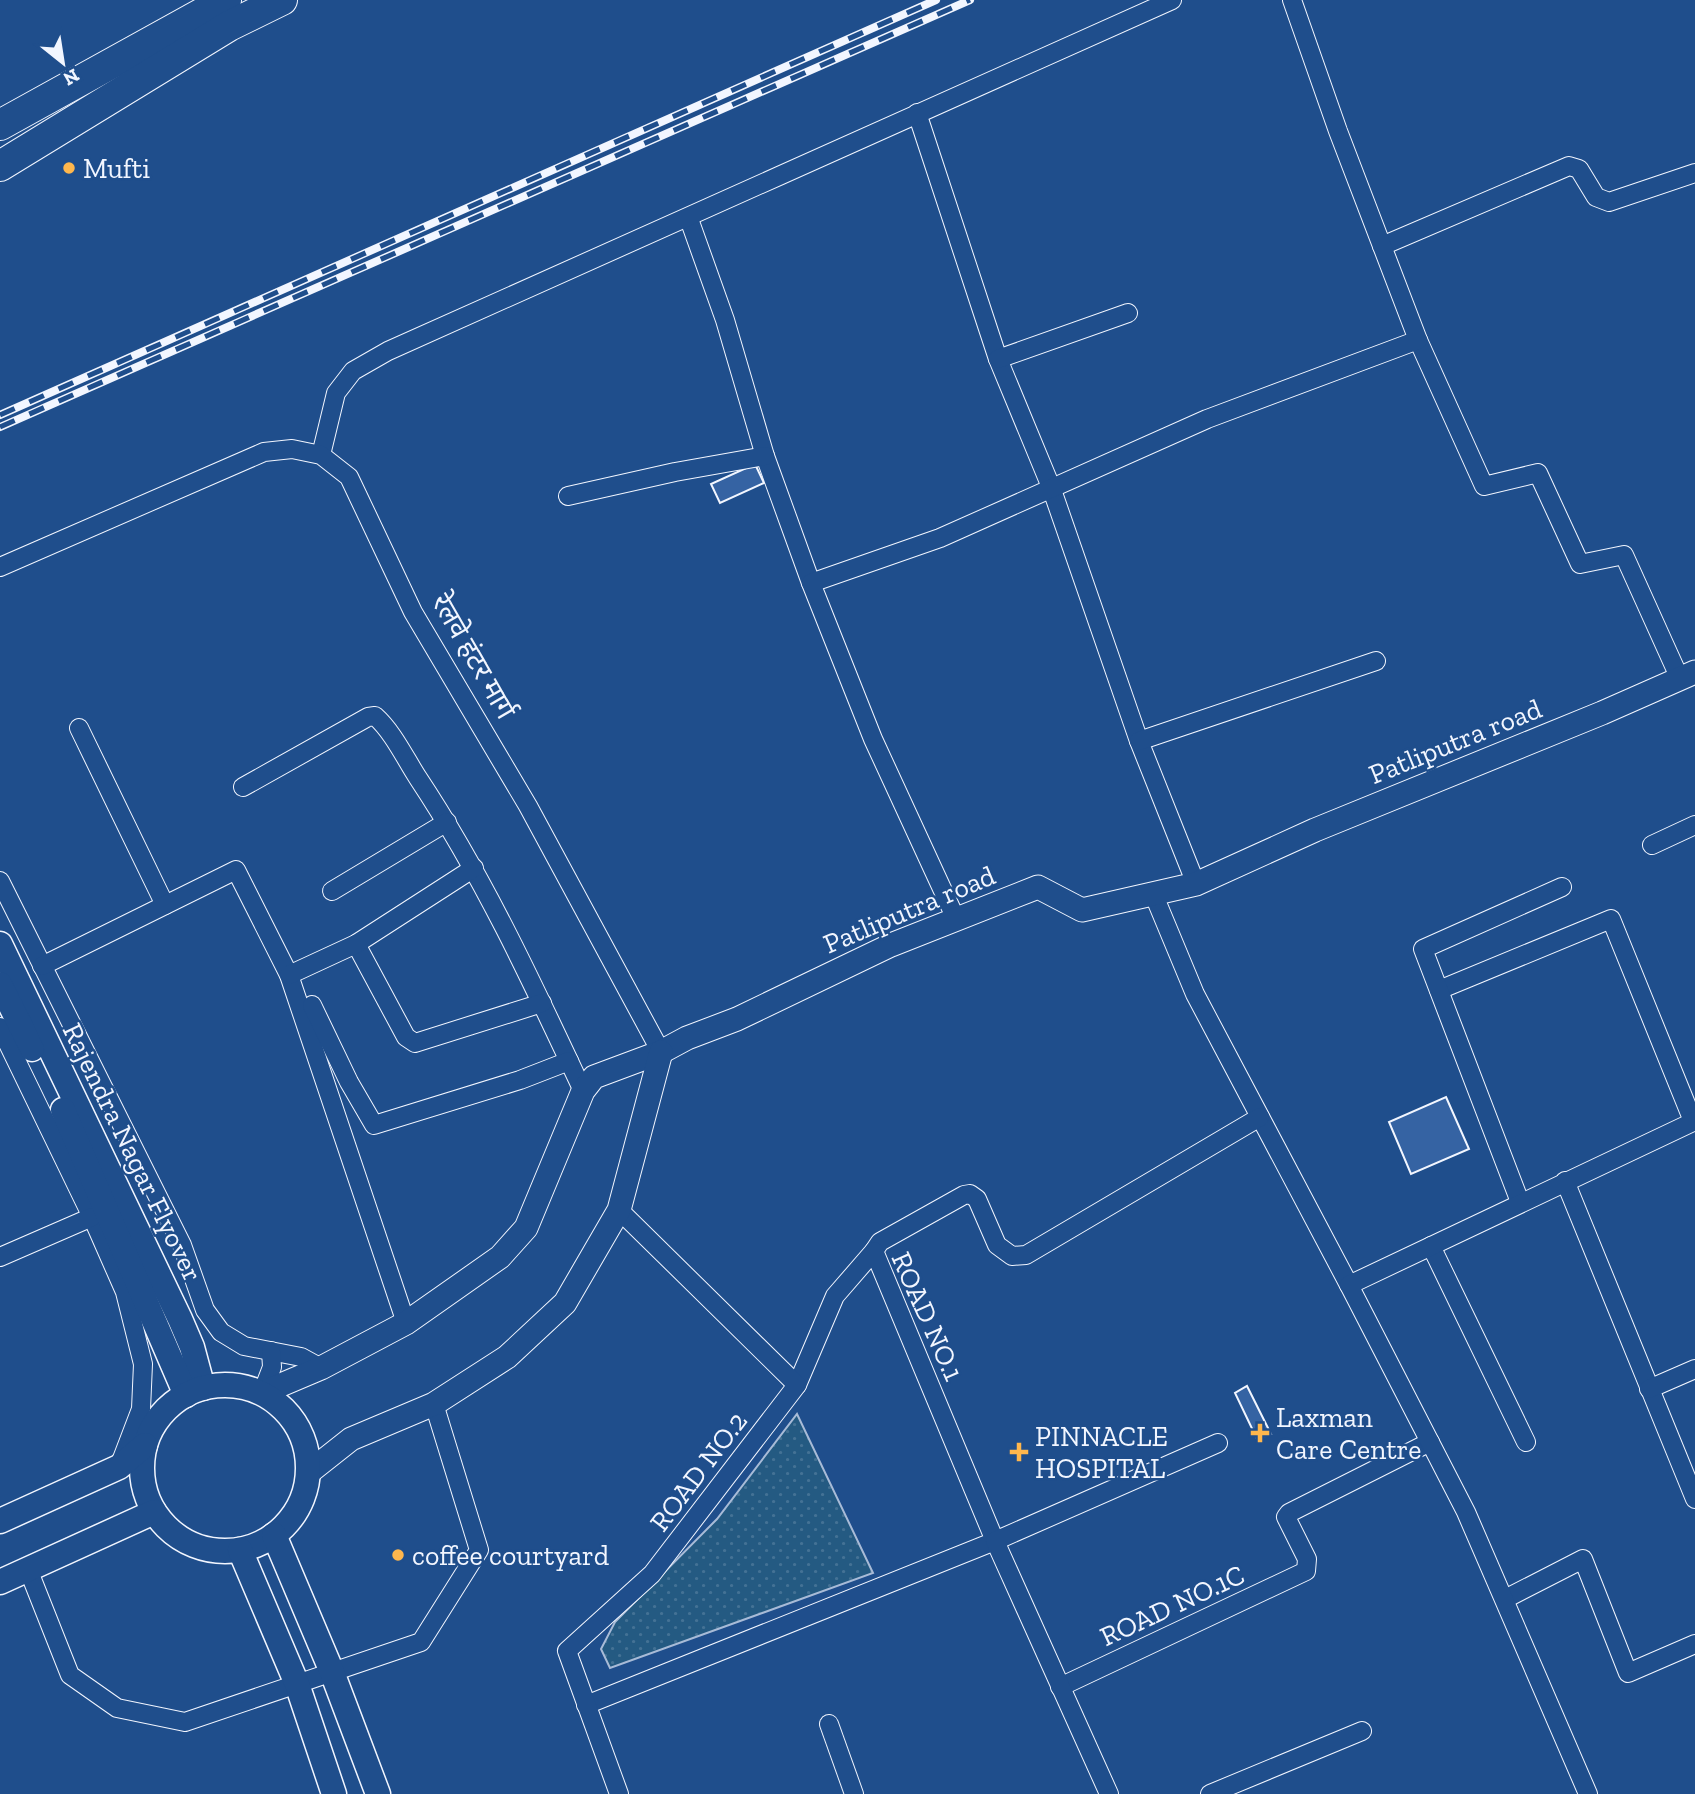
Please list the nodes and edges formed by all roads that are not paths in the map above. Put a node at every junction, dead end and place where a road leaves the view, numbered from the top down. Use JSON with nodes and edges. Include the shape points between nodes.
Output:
{"nodes":[{"id":1,"x":226,"y":0,"type":"edge"},
{"id":2,"x":282,"y":0,"type":"edge"},
{"id":3,"x":1172,"y":0,"type":"edge"},
{"id":4,"x":1292,"y":0,"type":"edge"},
{"id":5,"x":918,"y":113,"type":"junction"},
{"id":6,"x":0,"y":125,"type":"edge"},
{"id":7,"x":0,"y":166,"type":"edge"},
{"id":8,"x":1695,"y":173,"type":"edge"},
{"id":9,"x":689,"y":219,"type":"junction"},
{"id":10,"x":1382,"y":246,"type":"junction"},
{"id":11,"x":1128,"y":313,"type":"dead end"},
{"id":12,"x":1418,"y":340,"type":"junction"},
{"id":13,"x":998,"y":359,"type":"junction"},
{"id":14,"x":321,"y":455,"type":"junction"},
{"id":15,"x":765,"y":456,"type":"junction"},
{"id":16,"x":1051,"y":487,"type":"junction"},
{"id":17,"x":568,"y":496,"type":"dead end"},
{"id":18,"x":0,"y":567,"type":"edge"},
{"id":19,"x":811,"y":583,"type":"junction"},
{"id":20,"x":1376,"y":661,"type":"dead end"},
{"id":21,"x":1688,"y":675,"type":"edge"},
{"id":22,"x":79,"y":728,"type":"dead end"},
{"id":23,"x":1139,"y":741,"type":"junction"},
{"id":24,"x":243,"y":787,"type":"dead end"},
{"id":25,"x":447,"y":822,"type":"junction"},
{"id":26,"x":1695,"y":825,"type":"edge"},
{"id":27,"x":1652,"y":845,"type":"dead end"},
{"id":28,"x":474,"y":868,"type":"junction"},
{"id":29,"x":0,"y":881,"type":"edge"},
{"id":30,"x":1196,"y":884,"type":"junction"},
{"id":31,"x":1562,"y":887,"type":"dead end"},
{"id":32,"x":332,"y":891,"type":"dead end"},
{"id":33,"x":1153,"y":893,"type":"junction"},
{"id":34,"x":165,"y":905,"type":"junction"},
{"id":35,"x":956,"y":919,"type":"junction"},
{"id":36,"x":0,"y":944,"type":"edge"},
{"id":37,"x":356,"y":944,"type":"junction"},
{"id":38,"x":42,"y":966,"type":"junction"},
{"id":39,"x":289,"y":975,"type":"junction"},
{"id":40,"x":0,"y":984,"type":"edge"},
{"id":41,"x":1439,"y":990,"type":"junction"},
{"id":42,"x":542,"y":1003,"type":"junction"},
{"id":43,"x":312,"y":1005,"type":"dead end"},
{"id":44,"x":0,"y":1027,"type":"edge"},
{"id":45,"x":661,"y":1052,"type":"junction"},
{"id":46,"x":569,"y":1061,"type":"junction"},
{"id":47,"x":583,"y":1091,"type":"junction"},
{"id":48,"x":1261,"y":1117,"type":"junction"},
{"id":49,"x":1694,"y":1121,"type":"edge"},
{"id":50,"x":1565,"y":1181,"type":"junction"},
{"id":51,"x":1520,"y":1202,"type":"junction"},
{"id":52,"x":619,"y":1210,"type":"junction"},
{"id":53,"x":92,"y":1217,"type":"junction"},
{"id":54,"x":1431,"y":1246,"type":"junction"},
{"id":55,"x":874,"y":1251,"type":"junction"},
{"id":56,"x":0,"y":1258,"type":"edge"},
{"id":57,"x":1349,"y":1284,"type":"junction"},
{"id":58,"x":169,"y":1323,"type":"junction"},
{"id":59,"x":405,"y":1323,"type":"junction"},
{"id":60,"x":271,"y":1351,"type":"junction"},
{"id":61,"x":321,"y":1368,"type":"junction"},
{"id":62,"x":1695,"y":1368,"type":"edge"},
{"id":63,"x":797,"y":1385,"type":"junction"},
{"id":64,"x":1649,"y":1389,"type":"junction"},
{"id":65,"x":195,"y":1391,"type":"junction"},
{"id":66,"x":262,"y":1393,"type":"junction"},
{"id":67,"x":433,"y":1404,"type":"junction"},
{"id":68,"x":1430,"y":1442,"type":"junction"},
{"id":69,"x":1526,"y":1442,"type":"dead end"},
{"id":70,"x":1218,"y":1443,"type":"dead end"},
{"id":71,"x":145,"y":1445,"type":"junction"},
{"id":72,"x":119,"y":1467,"type":"junction"},
{"id":73,"x":308,"y":1473,"type":"junction"},
{"id":74,"x":1695,"y":1499,"type":"edge"},
{"id":75,"x":154,"y":1512,"type":"junction"},
{"id":76,"x":0,"y":1521,"type":"edge"},
{"id":77,"x":274,"y":1535,"type":"junction"},
{"id":78,"x":995,"y":1541,"type":"junction"},
{"id":79,"x":240,"y":1550,"type":"junction"},
{"id":80,"x":28,"y":1569,"type":"junction"},
{"id":81,"x":0,"y":1582,"type":"edge"},
{"id":82,"x":1505,"y":1599,"type":"junction"},
{"id":83,"x":1695,"y":1644,"type":"edge"},
{"id":84,"x":332,"y":1672,"type":"junction"},
{"id":85,"x":297,"y":1684,"type":"junction"},
{"id":86,"x":1060,"y":1687,"type":"junction"},
{"id":87,"x":586,"y":1705,"type":"junction"},
{"id":88,"x":829,"y":1724,"type":"dead end"},
{"id":89,"x":1362,"y":1731,"type":"dead end"},
{"id":90,"x":334,"y":1794,"type":"edge"},
{"id":91,"x":377,"y":1794,"type":"edge"},
{"id":92,"x":619,"y":1794,"type":"edge"},
{"id":93,"x":854,"y":1794,"type":"edge"},
{"id":94,"x":1109,"y":1794,"type":"edge"},
{"id":95,"x":1210,"y":1794,"type":"edge"},
{"id":96,"x":1588,"y":1794,"type":"edge"}],
"edges":[{"from":1,"to":6,"type":"highway"},
{"from":2,"to":7,"type":"highway","via":[[229,26]]},
{"from":3,"to":5,"type":"street"},
{"from":4,"to":10,"type":"street"},
{"from":5,"to":9,"type":"street"},
{"from":5,"to":13,"type":"street"},
{"from":8,"to":10,"type":"street","via":[[1609,202],[1597,197],[1579,169],[1569,166]]},
{"from":9,"to":14,"type":"street","via":[[388,351],[354,372],[336,393]]},
{"from":9,"to":15,"type":"street"},
{"from":10,"to":12,"type":"street"},
{"from":11,"to":13,"type":"street"},
{"from":12,"to":16,"type":"street","via":[[1207,419]]},
{"from":12,"to":21,"type":"street","via":[[1484,486],[1538,473],[1580,564],[1625,555]]},
{"from":13,"to":16,"type":"street"},
{"from":14,"to":18,"type":"street","name":"रेलवे हंटर मार्ग","via":[[292,449],[264,452]]},
{"from":14,"to":45,"type":"street","name":"रेलवे हंटर मार्ग","via":[[349,477],[413,612],[528,806]]},
{"from":15,"to":17,"type":"street"},
{"from":15,"to":19,"type":"street"},
{"from":16,"to":19,"type":"street","via":[[940,538]]},
{"from":16,"to":23,"type":"street"},
{"from":19,"to":35,"type":"street","via":[[873,739]]},
{"from":20,"to":23,"type":"street"},
{"from":21,"to":30,"type":"street","name":"Patliputra road"},
{"from":22,"to":34,"type":"street"},
{"from":23,"to":30,"type":"street"},
{"from":24,"to":25,"type":"street","via":[[375,716]]},
{"from":25,"to":28,"type":"street"},
{"from":25,"to":32,"type":"street"},
{"from":26,"to":27,"type":"street"},
{"from":28,"to":37,"type":"street"},
{"from":28,"to":42,"type":"street"},
{"from":29,"to":38,"type":"street"},
{"from":30,"to":33,"type":"street","name":"Patliputra road"},
{"from":31,"to":41,"type":"street","via":[[1423,949]]},
{"from":33,"to":35,"type":"street","name":"Patliputra road","via":[[1082,910],[1038,887]]},
{"from":33,"to":48,"type":"street","via":[[1195,995]]},
{"from":34,"to":38,"type":"street"},
{"from":34,"to":39,"type":"street","via":[[236,870]]},
{"from":35,"to":45,"type":"street","name":"Patliputra road"},
{"from":36,"to":58,"type":"main road","name":"Rajendra Nagar Flyover"},
{"from":37,"to":39,"type":"street"},
{"from":37,"to":42,"type":"street","via":[[406,1037],[415,1043]]},
{"from":38,"to":60,"type":"street","via":[[182,1245],[205,1310],[221,1332],[244,1346]]},
{"from":39,"to":59,"type":"street"},
{"from":40,"to":58,"type":"main road","name":"Rajendra Nagar Flyover"},
{"from":41,"to":49,"type":"street","via":[[1611,919]]},
{"from":41,"to":51,"type":"street"},
{"from":42,"to":46,"type":"street"},
{"from":43,"to":46,"type":"street","via":[[374,1125]]},
{"from":44,"to":53,"type":"street"},
{"from":45,"to":47,"type":"street","name":"Patliputra road","via":[[594,1077]]},
{"from":45,"to":52,"type":"street"},
{"from":46,"to":47,"type":"street"},
{"from":47,"to":59,"type":"street","via":[[526,1228],[499,1257]]},
{"from":48,"to":55,"type":"street","via":[[1026,1255],[1012,1256],[997,1245],[977,1199],[970,1194],[880,1242]]},
{"from":48,"to":57,"type":"street"},
{"from":49,"to":50,"type":"street"},
{"from":50,"to":51,"type":"street"},
{"from":50,"to":64,"type":"street"},
{"from":51,"to":54,"type":"street"},
{"from":52,"to":63,"type":"street"},
{"from":52,"to":67,"type":"street","via":[[565,1303],[507,1357]]},
{"from":53,"to":56,"type":"street"},
{"from":53,"to":72,"type":"street","via":[[125,1292],[143,1364],[141,1409]]},
{"from":54,"to":57,"type":"street"},
{"from":54,"to":69,"type":"street"},
{"from":55,"to":63,"type":"street","name":"ROAD NO.1","via":[[835,1296]]},
{"from":55,"to":78,"type":"street","name":"ROAD NO.1"},
{"from":57,"to":68,"type":"street"},
{"from":58,"to":65,"type":"main road","name":"Rajendra Nagar Flyover"},
{"from":59,"to":61,"type":"street"},
{"from":60,"to":61,"type":"street","via":[[301,1357]]},
{"from":60,"to":66,"type":"street","via":[[272,1367]]},
{"from":61,"to":66,"type":"street"},
{"from":62,"to":64,"type":"street"},
{"from":63,"to":87,"type":"street","name":"ROAD NO.2","via":[[652,1574],[567,1651]]},
{"from":64,"to":74,"type":"street"},
{"from":65,"to":66,"type":"main road","via":[[223,1385]]},
{"from":65,"to":71,"type":"main road","via":[[160,1416]]},
{"from":66,"to":73,"type":"main road","via":[[282,1407],[297,1426],[306,1449]]},
{"from":67,"to":73,"type":"street","via":[[351,1439]]},
{"from":67,"to":84,"type":"street","via":[[479,1550],[421,1642]]},
{"from":68,"to":82,"type":"street"},
{"from":68,"to":86,"type":"street","name":"ROAD NO.1C","via":[[1289,1513],[1286,1517],[1307,1559],[1306,1571]]},
{"from":70,"to":78,"type":"street"},
{"from":71,"to":72,"type":"main road"},
{"from":71,"to":75,"type":"main road","via":[[145,1491]]},
{"from":72,"to":76,"type":"main road"},
{"from":73,"to":77,"type":"main road","via":[[292,1518]]},
{"from":75,"to":79,"type":"main road","via":[[170,1531],[191,1545],[215,1551]]},
{"from":75,"to":80,"type":"main road"},
{"from":77,"to":79,"type":"main road"},
{"from":77,"to":84,"type":"main road"},
{"from":78,"to":86,"type":"street","name":"ROAD NO.1"},
{"from":78,"to":87,"type":"street"},
{"from":79,"to":85,"type":"main road"},
{"from":80,"to":81,"type":"main road"},
{"from":80,"to":85,"type":"street","via":[[70,1675],[117,1708],[185,1722]]},
{"from":82,"to":83,"type":"street","via":[[1583,1559],[1628,1673]]},
{"from":82,"to":96,"type":"street"},
{"from":84,"to":85,"type":"street"},
{"from":84,"to":91,"type":"main road"},
{"from":85,"to":90,"type":"main road"},
{"from":86,"to":94,"type":"street","name":"ROAD NO.1"},
{"from":87,"to":92,"type":"street","name":"ROAD NO.2"},
{"from":88,"to":93,"type":"street"},
{"from":89,"to":95,"type":"street"}]}
